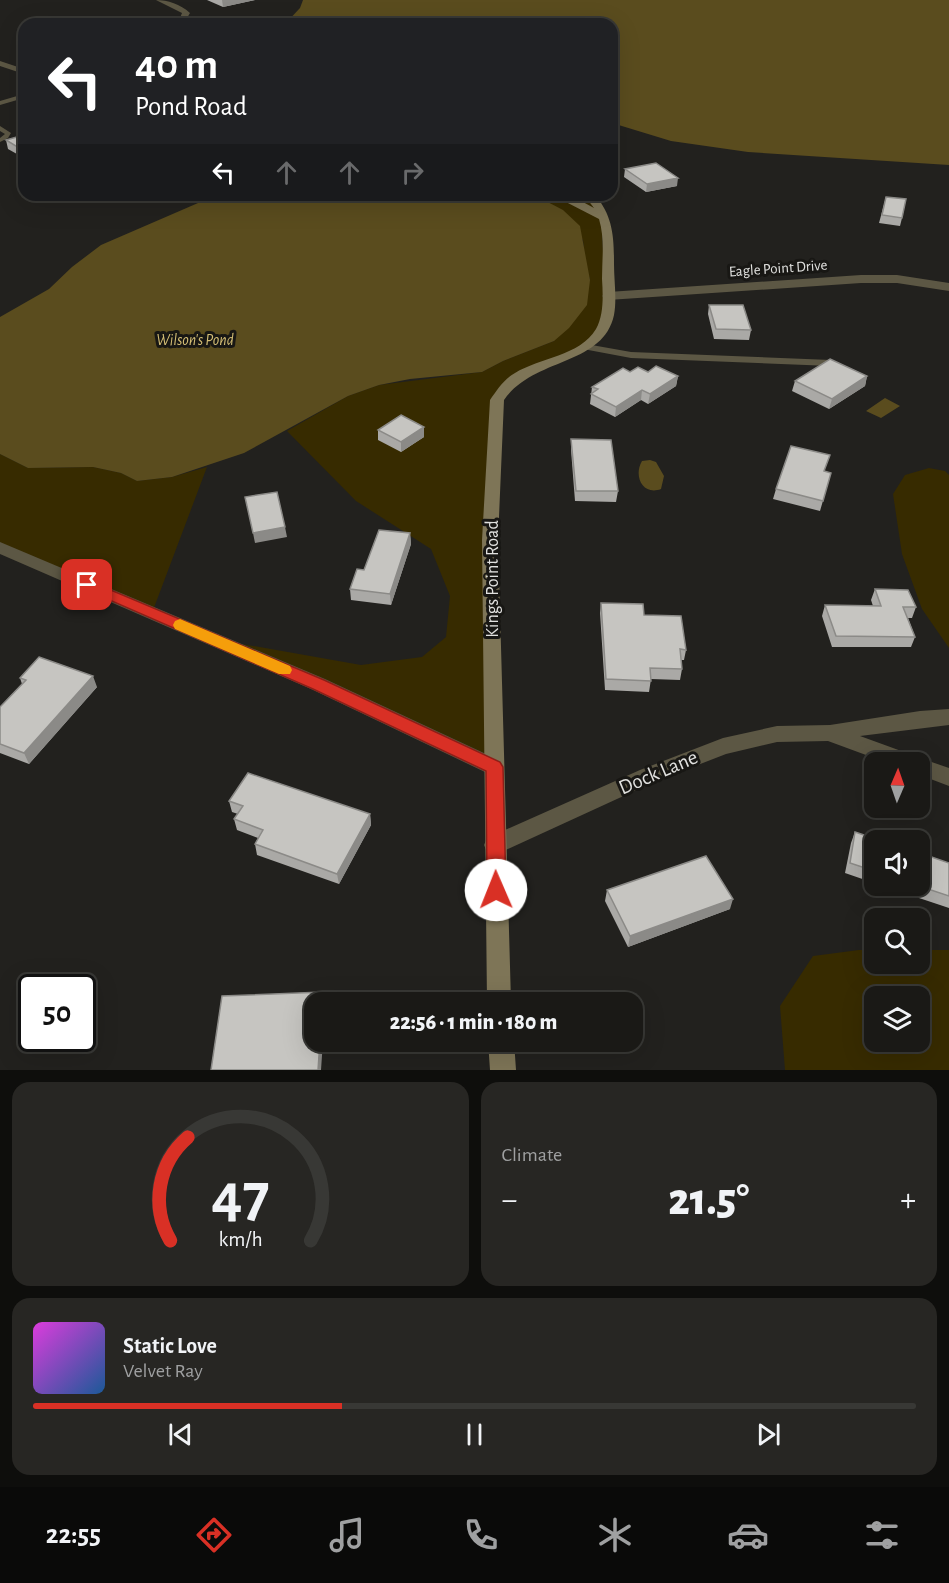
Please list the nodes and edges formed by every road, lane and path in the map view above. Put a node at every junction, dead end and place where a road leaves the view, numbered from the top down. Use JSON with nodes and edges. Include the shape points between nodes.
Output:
{"nodes":[{"id":1,"x":159,"y":0,"type":"edge"},
{"id":2,"x":184,"y":18,"type":"edge"},
{"id":3,"x":0,"y":63,"type":"edge"},
{"id":4,"x":18,"y":70,"type":"edge"},
{"id":5,"x":18,"y":98,"type":"edge"},
{"id":6,"x":0,"y":103,"type":"edge"},
{"id":7,"x":0,"y":128,"type":"edge"},
{"id":8,"x":0,"y":140,"type":"edge"},
{"id":9,"x":570,"y":201,"type":"edge"},
{"id":10,"x":595,"y":201,"type":"edge"},
{"id":11,"x":603,"y":217,"type":"junction"},
{"id":12,"x":949,"y":287,"type":"edge"},
{"id":13,"x":608,"y":296,"type":"junction"},
{"id":14,"x":586,"y":346,"type":"junction"},
{"id":15,"x":831,"y":363,"type":"edge"},
{"id":16,"x":0,"y":548,"type":"edge"},
{"id":17,"x":949,"y":717,"type":"edge"},
{"id":18,"x":830,"y":733,"type":"junction"},
{"id":19,"x":881,"y":752,"type":"edge"},
{"id":20,"x":494,"y":767,"type":"junction"},
{"id":21,"x":930,"y":770,"type":"edge"},
{"id":22,"x":949,"y":777,"type":"edge"},
{"id":23,"x":495,"y":845,"type":"junction"},
{"id":24,"x":499,"y":992,"type":"edge"},
{"id":25,"x":502,"y":1052,"type":"edge"},
{"id":26,"x":503,"y":1070,"type":"edge"}],
"edges":[{"from":1,"to":2,"type":"street","via":[[180,8],[186,13]]},
{"from":3,"to":4,"type":"street"},
{"from":5,"to":6,"type":"lane"},
{"from":7,"to":8,"type":"lane","via":[[8,133]]},
{"from":9,"to":11,"type":"main road"},
{"from":10,"to":11,"type":"main road","name":"Kings Point Road"},
{"from":11,"to":13,"type":"main road","name":"Kings Point Road","via":[[609,232]]},
{"from":12,"to":13,"type":"street","name":"Eagle Point Drive","via":[[897,279],[861,279]]},
{"from":13,"to":14,"type":"main road","name":"Kings Point Road","via":[[606,319],[596,338]]},
{"from":14,"to":15,"type":"lane","via":[[631,355]]},
{"from":14,"to":20,"type":"main road","name":"Kings Point Road","via":[[519,376],[497,400],[490,540]]},
{"from":16,"to":20,"type":"street","via":[[318,684]]},
{"from":17,"to":18,"type":"street","name":"Dock Lane"},
{"from":18,"to":19,"type":"street","name":"Dock Lane"},
{"from":18,"to":23,"type":"street","name":"Dock Lane","via":[[777,734],[723,746]]},
{"from":20,"to":23,"type":"main road","name":"Kings Point Road"},
{"from":21,"to":22,"type":"street"},
{"from":23,"to":24,"type":"main road","name":"Kings Point Road"},
{"from":25,"to":26,"type":"main road"}]}
